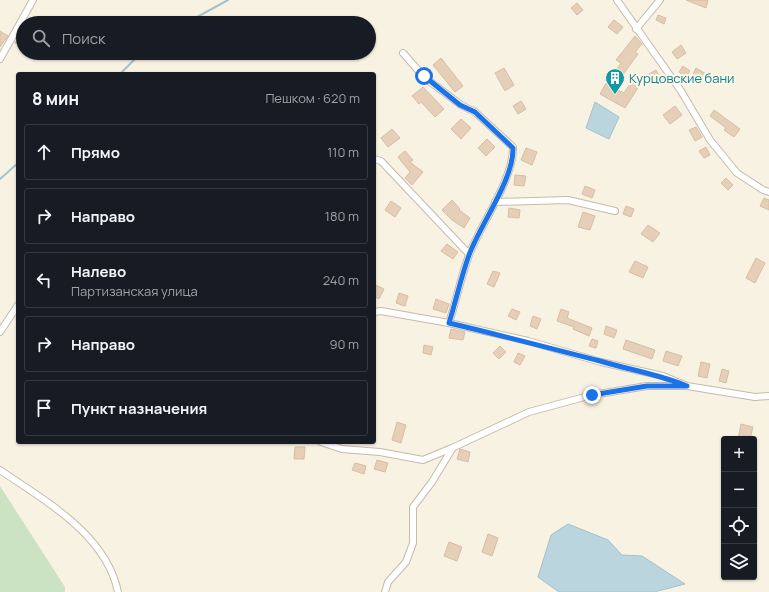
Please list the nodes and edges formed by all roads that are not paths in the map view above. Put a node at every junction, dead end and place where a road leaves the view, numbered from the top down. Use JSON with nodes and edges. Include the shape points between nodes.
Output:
{"nodes":[{"id":1,"x":33,"y":0,"type":"edge"},
{"id":2,"x":617,"y":0,"type":"edge"},
{"id":3,"x":660,"y":0,"type":"edge"},
{"id":4,"x":24,"y":16,"type":"edge"},
{"id":5,"x":636,"y":29,"type":"junction"},
{"id":6,"x":16,"y":30,"type":"edge"},
{"id":7,"x":403,"y":53,"type":"dead end"},
{"id":8,"x":0,"y":59,"type":"edge"},
{"id":9,"x":376,"y":159,"type":"edge"},
{"id":10,"x":769,"y":192,"type":"edge"},
{"id":11,"x":495,"y":202,"type":"junction"},
{"id":12,"x":616,"y":211,"type":"dead end"},
{"id":13,"x":469,"y":254,"type":"junction"},
{"id":14,"x":16,"y":308,"type":"edge"},
{"id":15,"x":376,"y":312,"type":"edge"},
{"id":16,"x":449,"y":323,"type":"junction"},
{"id":17,"x":0,"y":332,"type":"edge"},
{"id":18,"x":687,"y":386,"type":"junction"},
{"id":19,"x":769,"y":396,"type":"edge"},
{"id":20,"x":327,"y":444,"type":"edge"},
{"id":21,"x":452,"y":448,"type":"junction"},
{"id":22,"x":0,"y":470,"type":"edge"},
{"id":23,"x":118,"y":592,"type":"edge"},
{"id":24,"x":384,"y":592,"type":"edge"}],
"edges":[{"from":1,"to":4,"type":"street"},
{"from":2,"to":5,"type":"street"},
{"from":3,"to":5,"type":"street"},
{"from":5,"to":10,"type":"street","via":[[681,91],[710,140],[723,156],[737,173]]},
{"from":6,"to":8,"type":"street"},
{"from":7,"to":11,"type":"street","via":[[424,76],[460,105],[475,112],[513,148],[514,158]]},
{"from":9,"to":13,"type":"street","via":[[381,161]]},
{"from":11,"to":12,"type":"street","via":[[568,200]]},
{"from":11,"to":13,"type":"street"},
{"from":13,"to":16,"type":"street"},
{"from":14,"to":17,"type":"street"},
{"from":15,"to":16,"type":"street"},
{"from":16,"to":18,"type":"street","via":[[663,376]]},
{"from":18,"to":19,"type":"street","via":[[755,398]]},
{"from":18,"to":21,"type":"street","via":[[647,386],[592,395],[529,412]]},
{"from":20,"to":21,"type":"street","via":[[342,449],[380,452],[423,460]]},
{"from":21,"to":24,"type":"street","via":[[432,482],[413,507],[413,543],[406,562],[388,582]]},
{"from":22,"to":23,"type":"street","via":[[45,501],[90,538],[114,575]]}]}
